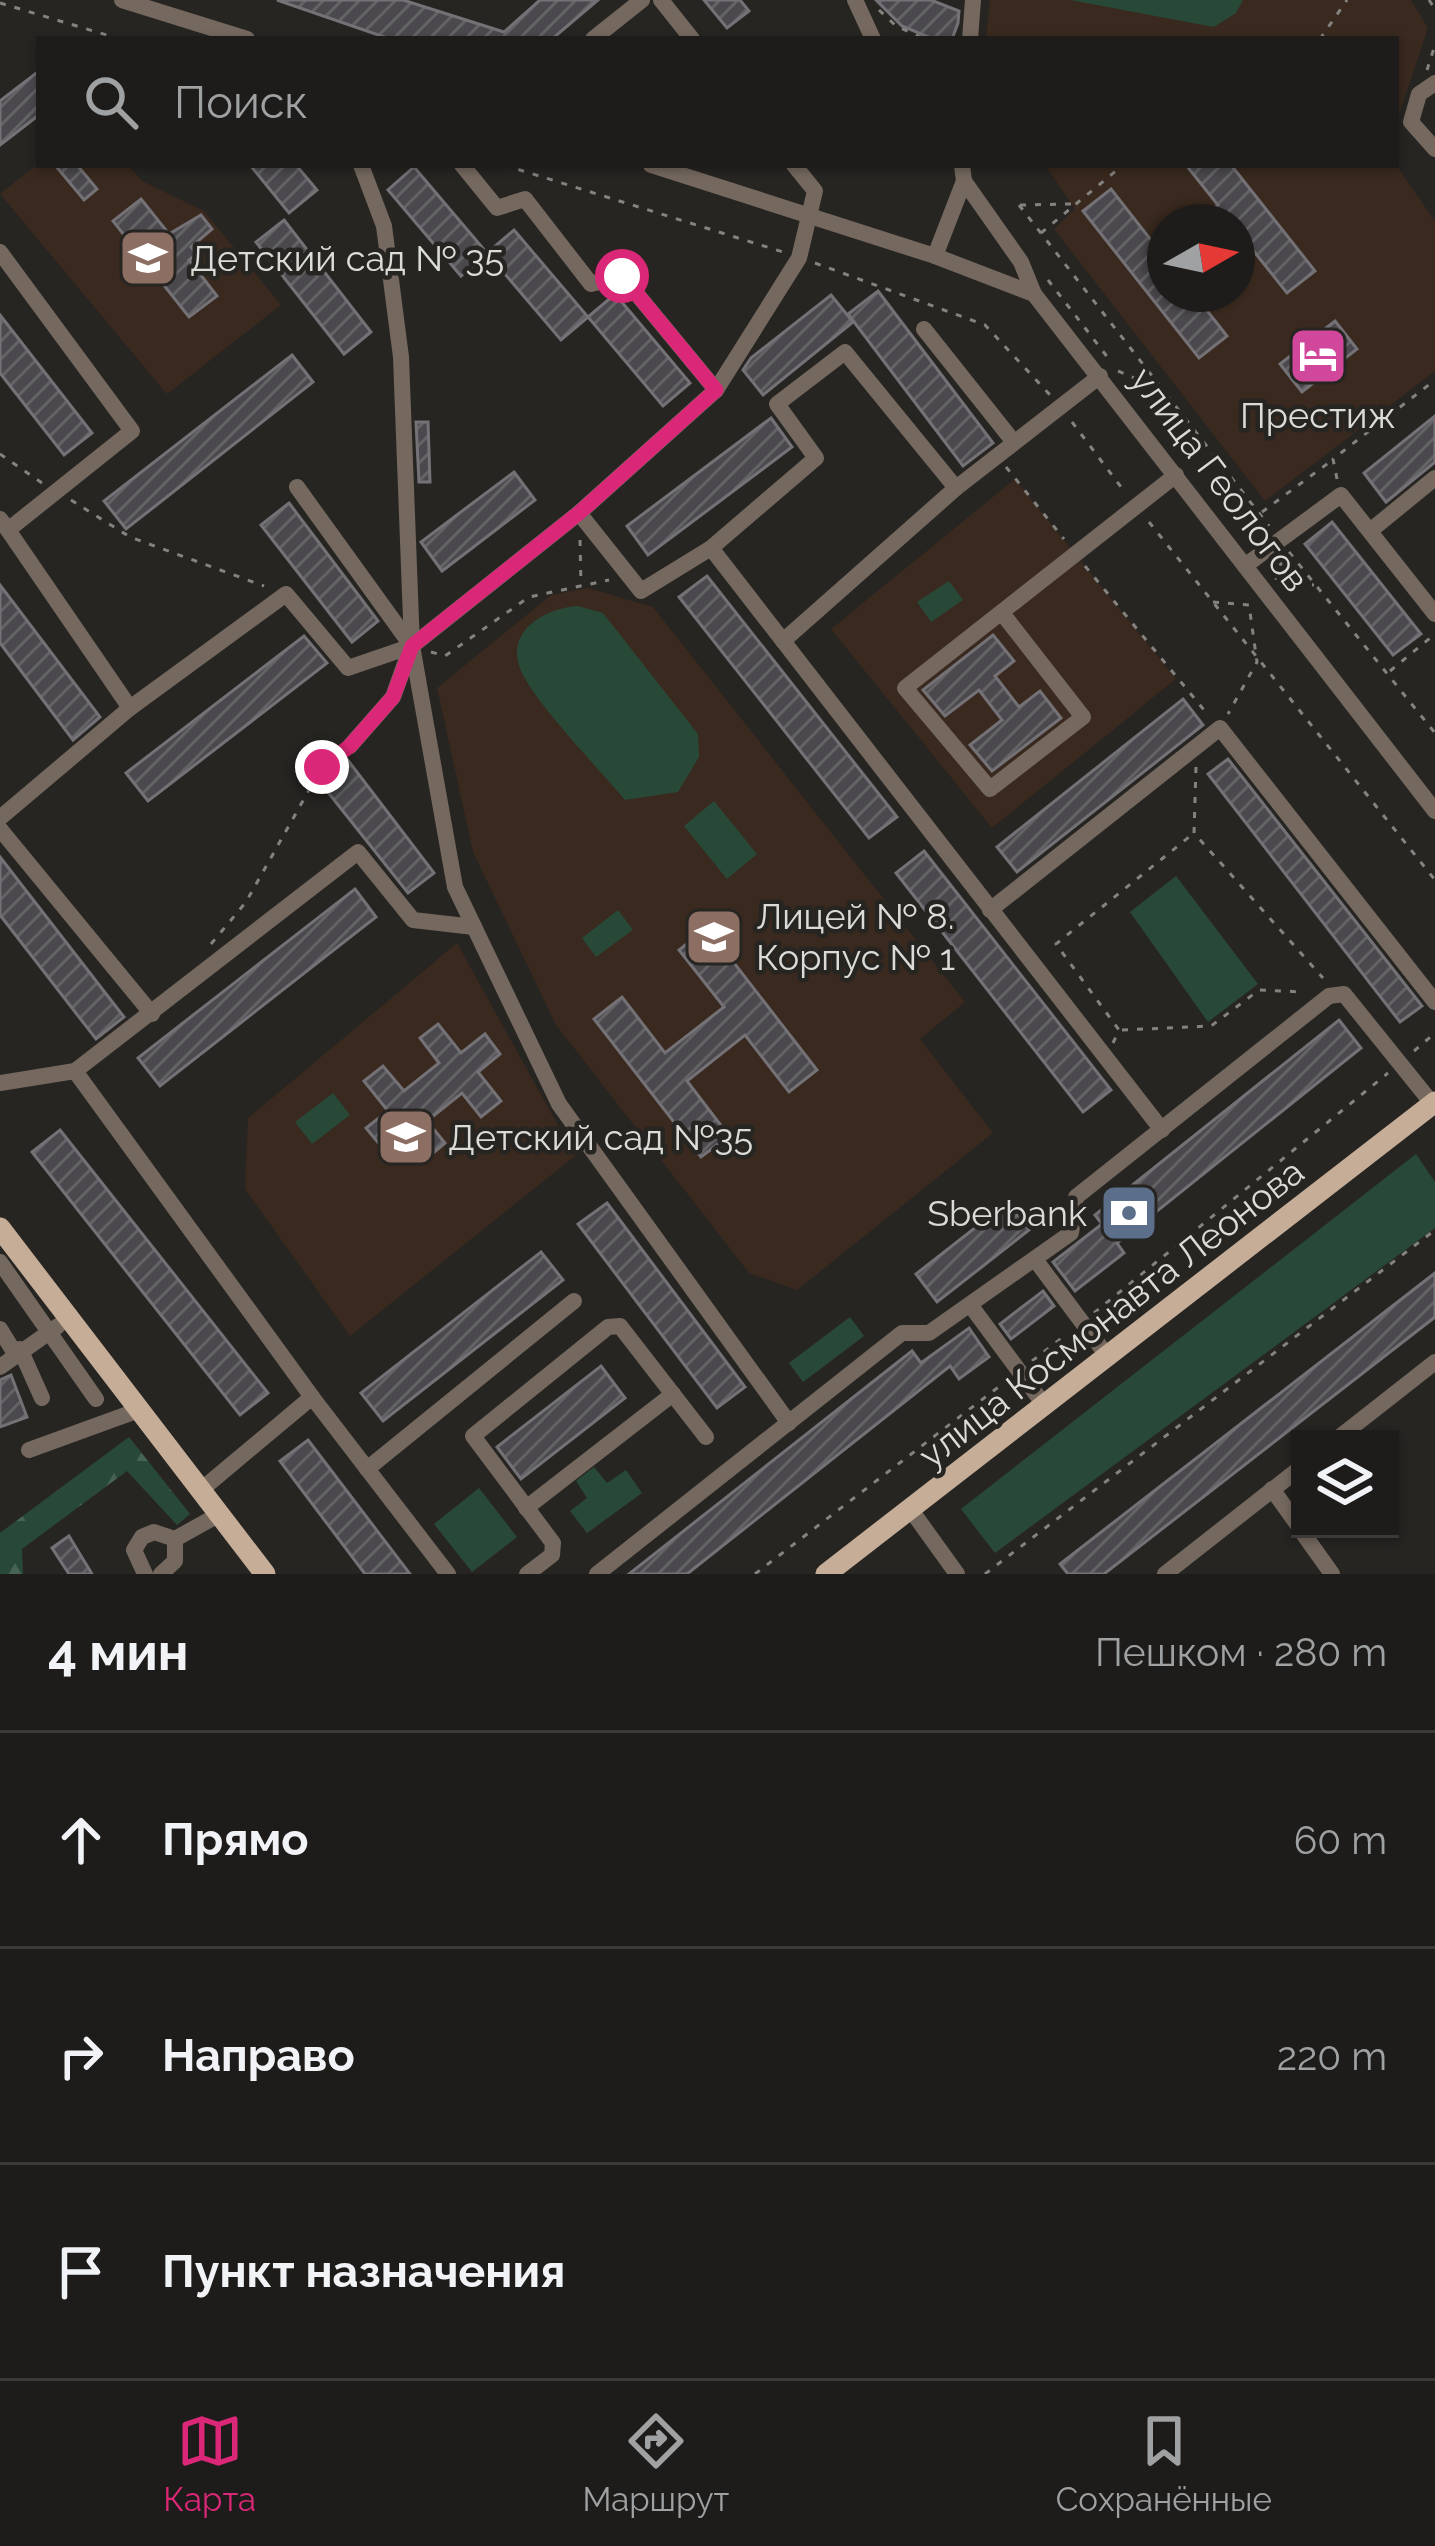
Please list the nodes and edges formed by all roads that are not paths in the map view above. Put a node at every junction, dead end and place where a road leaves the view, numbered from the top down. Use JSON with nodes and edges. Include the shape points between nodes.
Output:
{"nodes":[{"id":1,"x":122,"y":0,"type":"edge"},
{"id":2,"x":642,"y":0,"type":"edge"},
{"id":3,"x":662,"y":0,"type":"edge"},
{"id":4,"x":855,"y":0,"type":"edge"},
{"id":5,"x":973,"y":0,"type":"edge"},
{"id":6,"x":174,"y":8,"type":"edge"},
{"id":7,"x":240,"y":36,"type":"edge"},
{"id":8,"x":597,"y":36,"type":"edge"},
{"id":9,"x":690,"y":36,"type":"edge"},
{"id":10,"x":872,"y":36,"type":"edge"},
{"id":11,"x":970,"y":36,"type":"edge"},
{"id":12,"x":1435,"y":82,"type":"edge"},
{"id":13,"x":1435,"y":149,"type":"edge"},
{"id":14,"x":362,"y":168,"type":"edge"},
{"id":15,"x":464,"y":168,"type":"edge"},
{"id":16,"x":661,"y":168,"type":"edge"},
{"id":17,"x":796,"y":168,"type":"edge"},
{"id":18,"x":963,"y":173,"type":"edge"},
{"id":19,"x":810,"y":215,"type":"junction"},
{"id":20,"x":0,"y":252,"type":"edge"},
{"id":21,"x":935,"y":256,"type":"junction"},
{"id":22,"x":1034,"y":294,"type":"junction"},
{"id":23,"x":924,"y":329,"type":"dead end"},
{"id":24,"x":1100,"y":376,"type":"junction"},
{"id":25,"x":716,"y":390,"type":"junction"},
{"id":26,"x":1013,"y":442,"type":"junction"},
{"id":27,"x":1176,"y":475,"type":"junction"},
{"id":28,"x":1435,"y":478,"type":"edge"},
{"id":29,"x":297,"y":488,"type":"dead end"},
{"id":30,"x":956,"y":488,"type":"junction"},
{"id":31,"x":579,"y":513,"type":"junction"},
{"id":32,"x":4,"y":525,"type":"edge"},
{"id":33,"x":1370,"y":531,"type":"junction"},
{"id":34,"x":711,"y":548,"type":"junction"},
{"id":35,"x":1246,"y":565,"type":"junction"},
{"id":36,"x":1002,"y":613,"type":"junction"},
{"id":37,"x":1435,"y":614,"type":"edge"},
{"id":38,"x":783,"y":641,"type":"junction"},
{"id":39,"x":412,"y":646,"type":"junction"},
{"id":40,"x":130,"y":708,"type":"junction"},
{"id":41,"x":350,"y":746,"type":"road end"},
{"id":42,"x":1435,"y":811,"type":"edge"},
{"id":43,"x":0,"y":818,"type":"edge"},
{"id":44,"x":0,"y":829,"type":"edge"},
{"id":45,"x":990,"y":910,"type":"junction"},
{"id":46,"x":474,"y":927,"type":"junction"},
{"id":47,"x":1435,"y":1002,"type":"edge"},
{"id":48,"x":152,"y":1014,"type":"junction"},
{"id":49,"x":75,"y":1070,"type":"junction"},
{"id":50,"x":0,"y":1083,"type":"edge"},
{"id":51,"x":1434,"y":1104,"type":"edge"},
{"id":52,"x":1162,"y":1130,"type":"junction"},
{"id":53,"x":0,"y":1228,"type":"edge"},
{"id":54,"x":0,"y":1262,"type":"edge"},
{"id":55,"x":1037,"y":1262,"type":"junction"},
{"id":56,"x":574,"y":1301,"type":"dead end"},
{"id":57,"x":970,"y":1306,"type":"junction"},
{"id":58,"x":59,"y":1326,"type":"junction"},
{"id":59,"x":8,"y":1341,"type":"edge"},
{"id":60,"x":1108,"y":1357,"type":"junction"},
{"id":61,"x":1435,"y":1362,"type":"edge"},
{"id":62,"x":0,"y":1367,"type":"edge"},
{"id":63,"x":673,"y":1394,"type":"junction"},
{"id":64,"x":312,"y":1397,"type":"junction"},
{"id":65,"x":42,"y":1398,"type":"dead end"},
{"id":66,"x":96,"y":1399,"type":"dead end"},
{"id":67,"x":1045,"y":1406,"type":"junction"},
{"id":68,"x":139,"y":1410,"type":"junction"},
{"id":69,"x":789,"y":1423,"type":"junction"},
{"id":70,"x":1348,"y":1430,"type":"edge"},
{"id":71,"x":706,"y":1437,"type":"dead end"},
{"id":72,"x":29,"y":1450,"type":"dead end"},
{"id":73,"x":367,"y":1469,"type":"junction"},
{"id":74,"x":1291,"y":1475,"type":"edge"},
{"id":75,"x":1272,"y":1489,"type":"junction"},
{"id":76,"x":201,"y":1490,"type":"junction"},
{"id":77,"x":526,"y":1508,"type":"junction"},
{"id":78,"x":911,"y":1510,"type":"junction"},
{"id":79,"x":220,"y":1514,"type":"junction"},
{"id":80,"x":1291,"y":1516,"type":"edge"},
{"id":81,"x":1306,"y":1538,"type":"edge"},
{"id":82,"x":175,"y":1539,"type":"junction"},
{"id":83,"x":145,"y":1574,"type":"edge"},
{"id":84,"x":161,"y":1574,"type":"edge"},
{"id":85,"x":265,"y":1574,"type":"edge"},
{"id":86,"x":448,"y":1574,"type":"edge"},
{"id":87,"x":527,"y":1574,"type":"edge"},
{"id":88,"x":597,"y":1574,"type":"edge"},
{"id":89,"x":826,"y":1574,"type":"edge"},
{"id":90,"x":957,"y":1574,"type":"edge"},
{"id":91,"x":1165,"y":1574,"type":"edge"},
{"id":92,"x":1332,"y":1574,"type":"edge"}],
"edges":[{"from":1,"to":6,"type":"street"},
{"from":2,"to":8,"type":"street"},
{"from":3,"to":9,"type":"street"},
{"from":4,"to":10,"type":"street"},
{"from":5,"to":11,"type":"street"},
{"from":6,"to":7,"type":"street"},
{"from":12,"to":13,"type":"street","via":[[1419,94],[1411,122]]},
{"from":14,"to":39,"type":"street","via":[[385,226],[401,357]]},
{"from":15,"to":25,"type":"street","via":[[496,208],[525,199],[591,284],[622,276]]},
{"from":16,"to":19,"type":"street"},
{"from":17,"to":19,"type":"street","via":[[815,191]]},
{"from":18,"to":21,"type":"street"},
{"from":18,"to":22,"type":"street","name":"улица Геологов"},
{"from":19,"to":21,"type":"street"},
{"from":19,"to":25,"type":"street","via":[[800,258]]},
{"from":20,"to":32,"type":"street","via":[[132,431]]},
{"from":21,"to":22,"type":"street"},
{"from":22,"to":24,"type":"street","name":"улица Геологов"},
{"from":23,"to":26,"type":"street"},
{"from":24,"to":26,"type":"street"},
{"from":24,"to":27,"type":"street","name":"улица Геологов"},
{"from":25,"to":31,"type":"street"},
{"from":26,"to":30,"type":"street"},
{"from":27,"to":35,"type":"street","name":"улица Геологов"},
{"from":27,"to":36,"type":"street"},
{"from":28,"to":33,"type":"street"},
{"from":29,"to":39,"type":"street"},
{"from":30,"to":34,"type":"street","via":[[845,352],[777,404],[816,458]]},
{"from":30,"to":38,"type":"street"},
{"from":31,"to":34,"type":"street","via":[[640,591]]},
{"from":31,"to":39,"type":"street"},
{"from":32,"to":40,"type":"street"},
{"from":33,"to":35,"type":"street","via":[[1341,495]]},
{"from":33,"to":37,"type":"street"},
{"from":34,"to":38,"type":"street"},
{"from":35,"to":42,"type":"street","name":"улица Геологов"},
{"from":36,"to":36,"type":"street","via":[[905,688],[990,789],[1083,717]]},
{"from":38,"to":45,"type":"street"},
{"from":39,"to":40,"type":"street","via":[[348,668],[286,594]]},
{"from":39,"to":41,"type":"street","via":[[393,697]]},
{"from":39,"to":46,"type":"street","via":[[455,887]]},
{"from":40,"to":43,"type":"street"},
{"from":44,"to":48,"type":"street"},
{"from":45,"to":47,"type":"street","via":[[1220,728]]},
{"from":45,"to":52,"type":"street"},
{"from":46,"to":48,"type":"street","via":[[413,920],[358,852]]},
{"from":46,"to":69,"type":"street","via":[[559,1104]]},
{"from":48,"to":49,"type":"street"},
{"from":49,"to":50,"type":"street"},
{"from":49,"to":64,"type":"street"},
{"from":51,"to":52,"type":"street","via":[[1336,993]]},
{"from":51,"to":60,"type":"main road","name":"улица Космонавта Леонова"},
{"from":52,"to":55,"type":"street","via":[[1076,1197],[1071,1233]]},
{"from":53,"to":58,"type":"main road"},
{"from":54,"to":58,"type":"street"},
{"from":55,"to":57,"type":"street"},
{"from":55,"to":60,"type":"street"},
{"from":56,"to":73,"type":"street"},
{"from":57,"to":67,"type":"street"},
{"from":57,"to":69,"type":"street","via":[[929,1333],[902,1333]]},
{"from":58,"to":59,"type":"street"},
{"from":58,"to":66,"type":"street"},
{"from":58,"to":68,"type":"main road"},
{"from":59,"to":62,"type":"street"},
{"from":59,"to":65,"type":"street"},
{"from":60,"to":67,"type":"main road","name":"улица Космонавта Леонова"},
{"from":61,"to":70,"type":"street"},
{"from":63,"to":71,"type":"street"},
{"from":63,"to":77,"type":"street"},
{"from":63,"to":77,"type":"street","via":[[620,1326],[591,1340],[475,1430],[475,1443]]},
{"from":64,"to":73,"type":"street"},
{"from":64,"to":76,"type":"street"},
{"from":67,"to":78,"type":"main road","name":"улица Космонавта Леонова"},
{"from":68,"to":72,"type":"street"},
{"from":68,"to":76,"type":"main road"},
{"from":69,"to":88,"type":"street"},
{"from":73,"to":86,"type":"street"},
{"from":74,"to":75,"type":"street"},
{"from":75,"to":80,"type":"street"},
{"from":75,"to":91,"type":"street"},
{"from":76,"to":79,"type":"main road"},
{"from":77,"to":87,"type":"street","via":[[555,1549]]},
{"from":78,"to":89,"type":"main road","name":"улица Космонавта Леонова"},
{"from":78,"to":90,"type":"street"},
{"from":79,"to":82,"type":"street"},
{"from":79,"to":85,"type":"main road"},
{"from":81,"to":92,"type":"street"},
{"from":82,"to":83,"type":"street","via":[[154,1532],[137,1543],[134,1557]]},
{"from":82,"to":84,"type":"street","via":[[175,1561]]}]}
